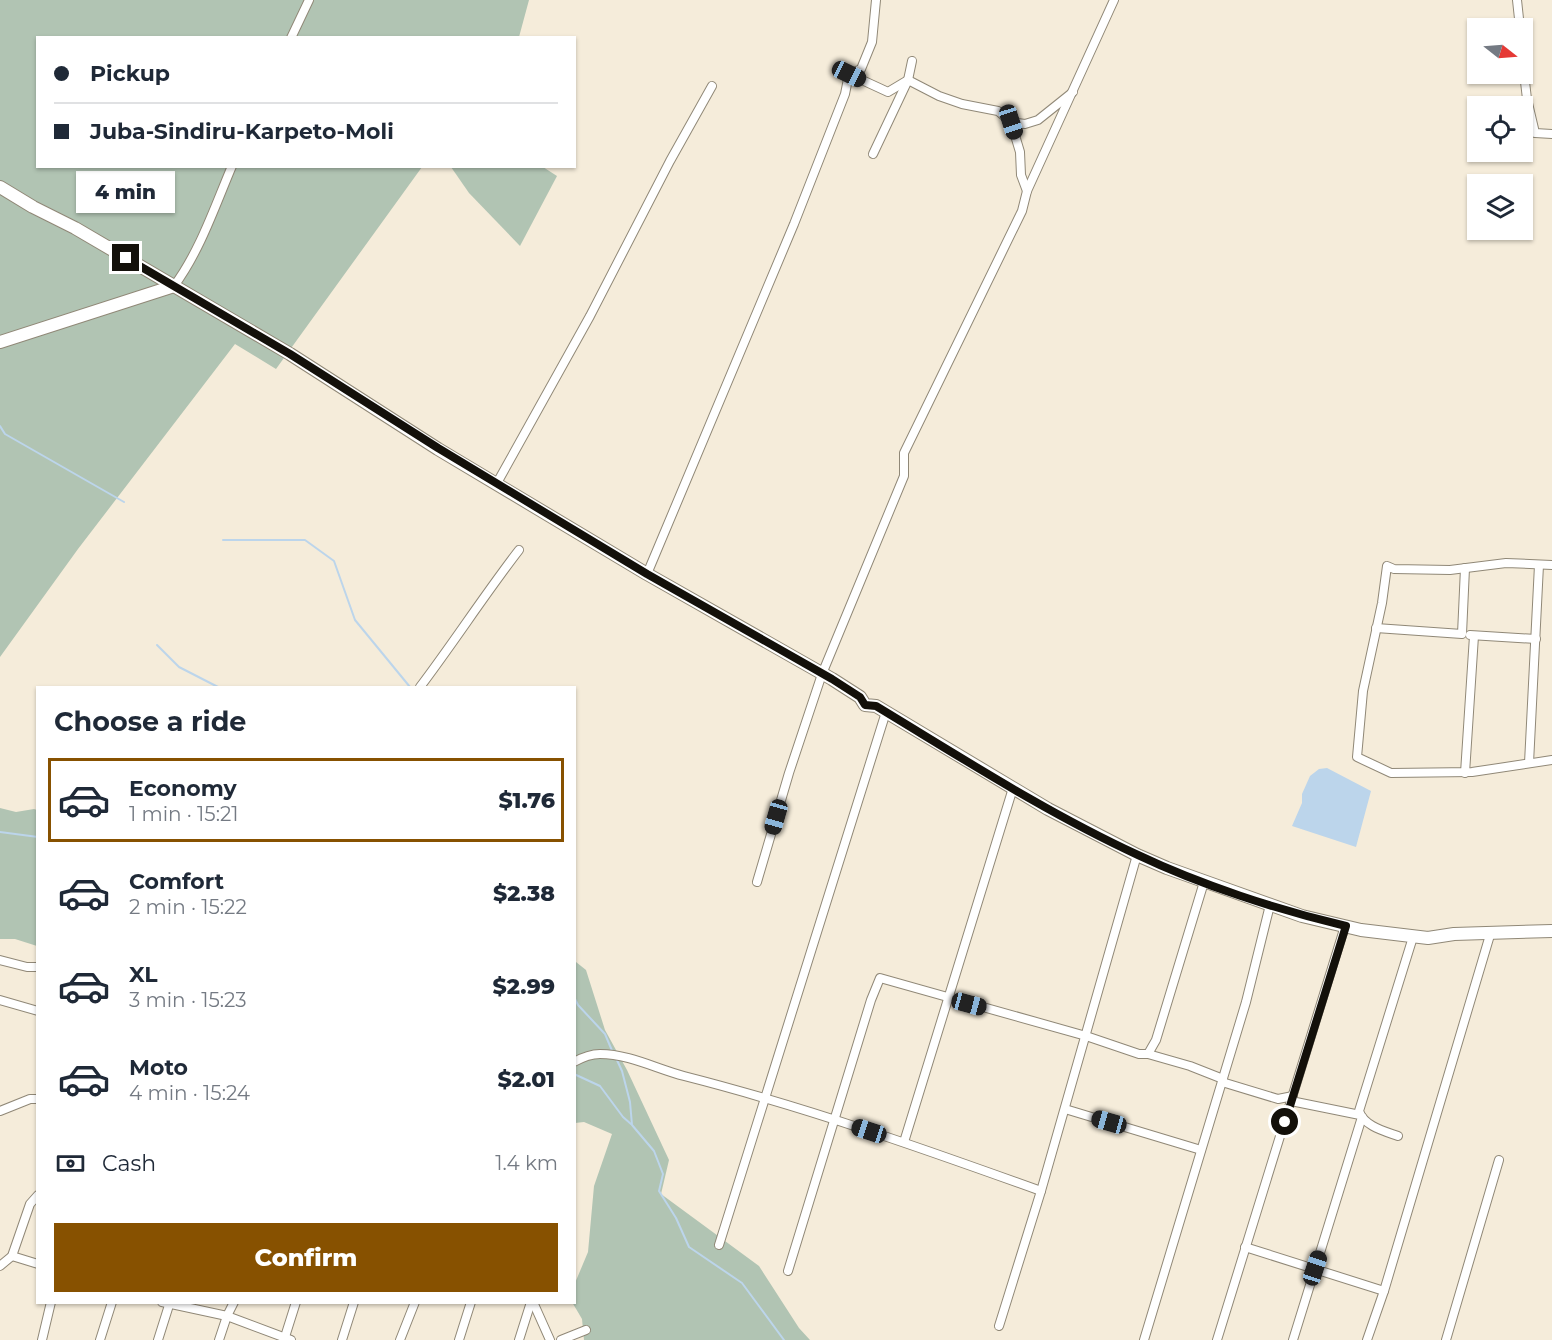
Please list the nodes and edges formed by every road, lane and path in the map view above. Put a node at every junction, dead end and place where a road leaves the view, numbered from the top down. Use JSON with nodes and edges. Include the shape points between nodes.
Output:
{"nodes":[{"id":1,"x":309,"y":0,"type":"edge"},
{"id":2,"x":876,"y":0,"type":"edge"},
{"id":3,"x":1114,"y":0,"type":"edge"},
{"id":4,"x":1517,"y":0,"type":"edge"},
{"id":5,"x":1519,"y":18,"type":"edge"},
{"id":6,"x":292,"y":36,"type":"edge"},
{"id":7,"x":912,"y":61,"type":"dead end"},
{"id":8,"x":849,"y":74,"type":"junction"},
{"id":9,"x":908,"y":80,"type":"junction"},
{"id":10,"x":1525,"y":84,"type":"edge"},
{"id":11,"x":712,"y":86,"type":"dead end"},
{"id":12,"x":1073,"y":92,"type":"junction"},
{"id":13,"x":1011,"y":122,"type":"junction"},
{"id":14,"x":1552,"y":134,"type":"edge"},
{"id":15,"x":873,"y":154,"type":"dead end"},
{"id":16,"x":231,"y":168,"type":"edge"},
{"id":17,"x":0,"y":187,"type":"edge"},
{"id":18,"x":1027,"y":191,"type":"junction"},
{"id":19,"x":174,"y":286,"type":"junction"},
{"id":20,"x":0,"y":342,"type":"edge"},
{"id":21,"x":497,"y":483,"type":"junction"},
{"id":22,"x":519,"y":550,"type":"dead end"},
{"id":23,"x":1539,"y":565,"type":"junction"},
{"id":24,"x":1552,"y":565,"type":"edge"},
{"id":25,"x":1465,"y":568,"type":"junction"},
{"id":26,"x":647,"y":574,"type":"junction"},
{"id":27,"x":1376,"y":628,"type":"junction"},
{"id":28,"x":1462,"y":634,"type":"junction"},
{"id":29,"x":1474,"y":636,"type":"junction"},
{"id":30,"x":1536,"y":639,"type":"junction"},
{"id":31,"x":822,"y":674,"type":"junction"},
{"id":32,"x":421,"y":686,"type":"edge"},
{"id":33,"x":886,"y":712,"type":"junction"},
{"id":34,"x":1552,"y":760,"type":"edge"},
{"id":35,"x":1529,"y":763,"type":"junction"},
{"id":36,"x":1465,"y":773,"type":"junction"},
{"id":37,"x":1013,"y":788,"type":"junction"},
{"id":38,"x":1137,"y":855,"type":"junction"},
{"id":39,"x":757,"y":882,"type":"dead end"},
{"id":40,"x":1204,"y":882,"type":"junction"},
{"id":41,"x":1270,"y":905,"type":"junction"},
{"id":42,"x":1346,"y":926,"type":"junction"},
{"id":43,"x":1552,"y":931,"type":"edge"},
{"id":44,"x":1490,"y":934,"type":"junction"},
{"id":45,"x":1413,"y":937,"type":"junction"},
{"id":46,"x":0,"y":960,"type":"edge"},
{"id":47,"x":36,"y":967,"type":"edge"},
{"id":48,"x":947,"y":998,"type":"junction"},
{"id":49,"x":0,"y":1000,"type":"edge"},
{"id":50,"x":36,"y":1010,"type":"edge"},
{"id":51,"x":1086,"y":1036,"type":"junction"},
{"id":52,"x":1148,"y":1054,"type":"junction"},
{"id":53,"x":576,"y":1061,"type":"edge"},
{"id":54,"x":1222,"y":1080,"type":"junction"},
{"id":55,"x":765,"y":1098,"type":"junction"},
{"id":56,"x":36,"y":1099,"type":"edge"},
{"id":57,"x":1292,"y":1099,"type":"junction"},
{"id":58,"x":1065,"y":1109,"type":"junction"},
{"id":59,"x":0,"y":1111,"type":"edge"},
{"id":60,"x":1361,"y":1116,"type":"junction"},
{"id":61,"x":834,"y":1120,"type":"junction"},
{"id":62,"x":1398,"y":1136,"type":"dead end"},
{"id":63,"x":904,"y":1142,"type":"junction"},
{"id":64,"x":1201,"y":1150,"type":"junction"},
{"id":65,"x":1499,"y":1160,"type":"dead end"},
{"id":66,"x":1041,"y":1191,"type":"junction"},
{"id":67,"x":36,"y":1197,"type":"edge"},
{"id":68,"x":719,"y":1245,"type":"dead end"},
{"id":69,"x":1245,"y":1247,"type":"junction"},
{"id":70,"x":12,"y":1256,"type":"junction"},
{"id":71,"x":36,"y":1263,"type":"edge"},
{"id":72,"x":0,"y":1266,"type":"edge"},
{"id":73,"x":1315,"y":1268,"type":"junction"},
{"id":74,"x":788,"y":1271,"type":"dead end"},
{"id":75,"x":1384,"y":1291,"type":"junction"},
{"id":76,"x":51,"y":1304,"type":"edge"},
{"id":77,"x":111,"y":1304,"type":"edge"},
{"id":78,"x":167,"y":1304,"type":"edge"},
{"id":79,"x":172,"y":1304,"type":"edge"},
{"id":80,"x":233,"y":1304,"type":"edge"},
{"id":81,"x":295,"y":1304,"type":"edge"},
{"id":82,"x":353,"y":1304,"type":"edge"},
{"id":83,"x":414,"y":1304,"type":"edge"},
{"id":84,"x":470,"y":1304,"type":"edge"},
{"id":85,"x":531,"y":1304,"type":"edge"},
{"id":86,"x":533,"y":1304,"type":"edge"},
{"id":87,"x":226,"y":1316,"type":"junction"},
{"id":88,"x":999,"y":1326,"type":"dead end"},
{"id":89,"x":586,"y":1330,"type":"dead end"},
{"id":90,"x":286,"y":1339,"type":"edge"},
{"id":91,"x":42,"y":1340,"type":"edge"},
{"id":92,"x":100,"y":1340,"type":"edge"},
{"id":93,"x":158,"y":1340,"type":"edge"},
{"id":94,"x":219,"y":1340,"type":"edge"},
{"id":95,"x":342,"y":1340,"type":"edge"},
{"id":96,"x":400,"y":1340,"type":"edge"},
{"id":97,"x":459,"y":1340,"type":"edge"},
{"id":98,"x":519,"y":1340,"type":"edge"},
{"id":99,"x":550,"y":1340,"type":"edge"},
{"id":100,"x":561,"y":1340,"type":"edge"},
{"id":101,"x":1144,"y":1340,"type":"edge"},
{"id":102,"x":1217,"y":1340,"type":"edge"},
{"id":103,"x":1293,"y":1340,"type":"edge"},
{"id":104,"x":1367,"y":1340,"type":"edge"},
{"id":105,"x":1446,"y":1340,"type":"edge"}],
"edges":[{"from":1,"to":6,"type":"street"},
{"from":2,"to":8,"type":"street","via":[[869,52],[861,69]]},
{"from":3,"to":12,"type":"street"},
{"from":4,"to":5,"type":"street"},
{"from":7,"to":9,"type":"street"},
{"from":8,"to":9,"type":"street","via":[[888,92]]},
{"from":8,"to":26,"type":"street","via":[[845,94],[794,224]]},
{"from":9,"to":13,"type":"street","via":[[962,104],[998,111]]},
{"from":9,"to":15,"type":"street"},
{"from":10,"to":14,"type":"street","via":[[1535,133]]},
{"from":11,"to":21,"type":"street"},
{"from":12,"to":13,"type":"street","via":[[1038,120],[1025,124]]},
{"from":12,"to":18,"type":"street"},
{"from":13,"to":18,"type":"street"},
{"from":16,"to":19,"type":"street","via":[[185,272]]},
{"from":17,"to":19,"type":"main road"},
{"from":18,"to":31,"type":"street","via":[[1022,211],[904,453],[904,476]]},
{"from":19,"to":20,"type":"main road"},
{"from":19,"to":21,"type":"main road"},
{"from":21,"to":26,"type":"main road"},
{"from":22,"to":32,"type":"street"},
{"from":23,"to":24,"type":"street"},
{"from":23,"to":25,"type":"street","via":[[1506,563]]},
{"from":23,"to":30,"type":"street"},
{"from":25,"to":27,"type":"street","via":[[1387,566]]},
{"from":25,"to":28,"type":"street"},
{"from":26,"to":31,"type":"main road"},
{"from":27,"to":28,"type":"street"},
{"from":27,"to":36,"type":"street","via":[[1363,691],[1357,757],[1391,773]]},
{"from":28,"to":29,"type":"street"},
{"from":29,"to":30,"type":"street"},
{"from":29,"to":36,"type":"street"},
{"from":30,"to":35,"type":"street"},
{"from":31,"to":33,"type":"main road","via":[[860,697],[865,705]]},
{"from":31,"to":39,"type":"street"},
{"from":33,"to":37,"type":"main road"},
{"from":33,"to":55,"type":"street"},
{"from":34,"to":35,"type":"street"},
{"from":35,"to":36,"type":"street"},
{"from":37,"to":38,"type":"main road"},
{"from":37,"to":48,"type":"street"},
{"from":38,"to":40,"type":"main road"},
{"from":38,"to":51,"type":"street"},
{"from":40,"to":41,"type":"main road"},
{"from":40,"to":52,"type":"street","via":[[1156,1040]]},
{"from":41,"to":42,"type":"main road"},
{"from":41,"to":54,"type":"street"},
{"from":42,"to":45,"type":"main road"},
{"from":42,"to":57,"type":"street"},
{"from":43,"to":44,"type":"main road"},
{"from":44,"to":45,"type":"main road"},
{"from":44,"to":75,"type":"street"},
{"from":45,"to":60,"type":"street","via":[[1361,1101]]},
{"from":46,"to":47,"type":"street"},
{"from":48,"to":51,"type":"street"},
{"from":48,"to":61,"type":"street","via":[[880,978]]},
{"from":48,"to":63,"type":"street"},
{"from":49,"to":50,"type":"street"},
{"from":51,"to":52,"type":"street"},
{"from":51,"to":58,"type":"street"},
{"from":52,"to":54,"type":"street"},
{"from":53,"to":55,"type":"street","via":[[602,1054],[626,1058]]},
{"from":54,"to":57,"type":"street","via":[[1268,1097]]},
{"from":54,"to":64,"type":"street"},
{"from":55,"to":61,"type":"street"},
{"from":55,"to":68,"type":"street"},
{"from":56,"to":59,"type":"street"},
{"from":57,"to":60,"type":"street"},
{"from":57,"to":69,"type":"street"},
{"from":58,"to":64,"type":"street"},
{"from":58,"to":66,"type":"street"},
{"from":60,"to":62,"type":"street","via":[[1380,1130]]},
{"from":60,"to":73,"type":"street"},
{"from":61,"to":63,"type":"street"},
{"from":61,"to":74,"type":"street"},
{"from":63,"to":66,"type":"street"},
{"from":64,"to":101,"type":"street"},
{"from":65,"to":105,"type":"street"},
{"from":66,"to":88,"type":"street"},
{"from":67,"to":70,"type":"street","via":[[30,1204]]},
{"from":69,"to":73,"type":"street"},
{"from":69,"to":102,"type":"street"},
{"from":70,"to":71,"type":"street"},
{"from":70,"to":72,"type":"street"},
{"from":73,"to":75,"type":"street"},
{"from":73,"to":103,"type":"street"},
{"from":75,"to":104,"type":"street"},
{"from":76,"to":91,"type":"street"},
{"from":77,"to":92,"type":"street"},
{"from":78,"to":93,"type":"street"},
{"from":79,"to":87,"type":"street"},
{"from":80,"to":87,"type":"street"},
{"from":81,"to":90,"type":"street"},
{"from":82,"to":95,"type":"street"},
{"from":83,"to":96,"type":"street"},
{"from":84,"to":97,"type":"street"},
{"from":85,"to":98,"type":"street"},
{"from":86,"to":99,"type":"street"},
{"from":87,"to":90,"type":"street"},
{"from":87,"to":94,"type":"street"},
{"from":89,"to":100,"type":"street"}]}
